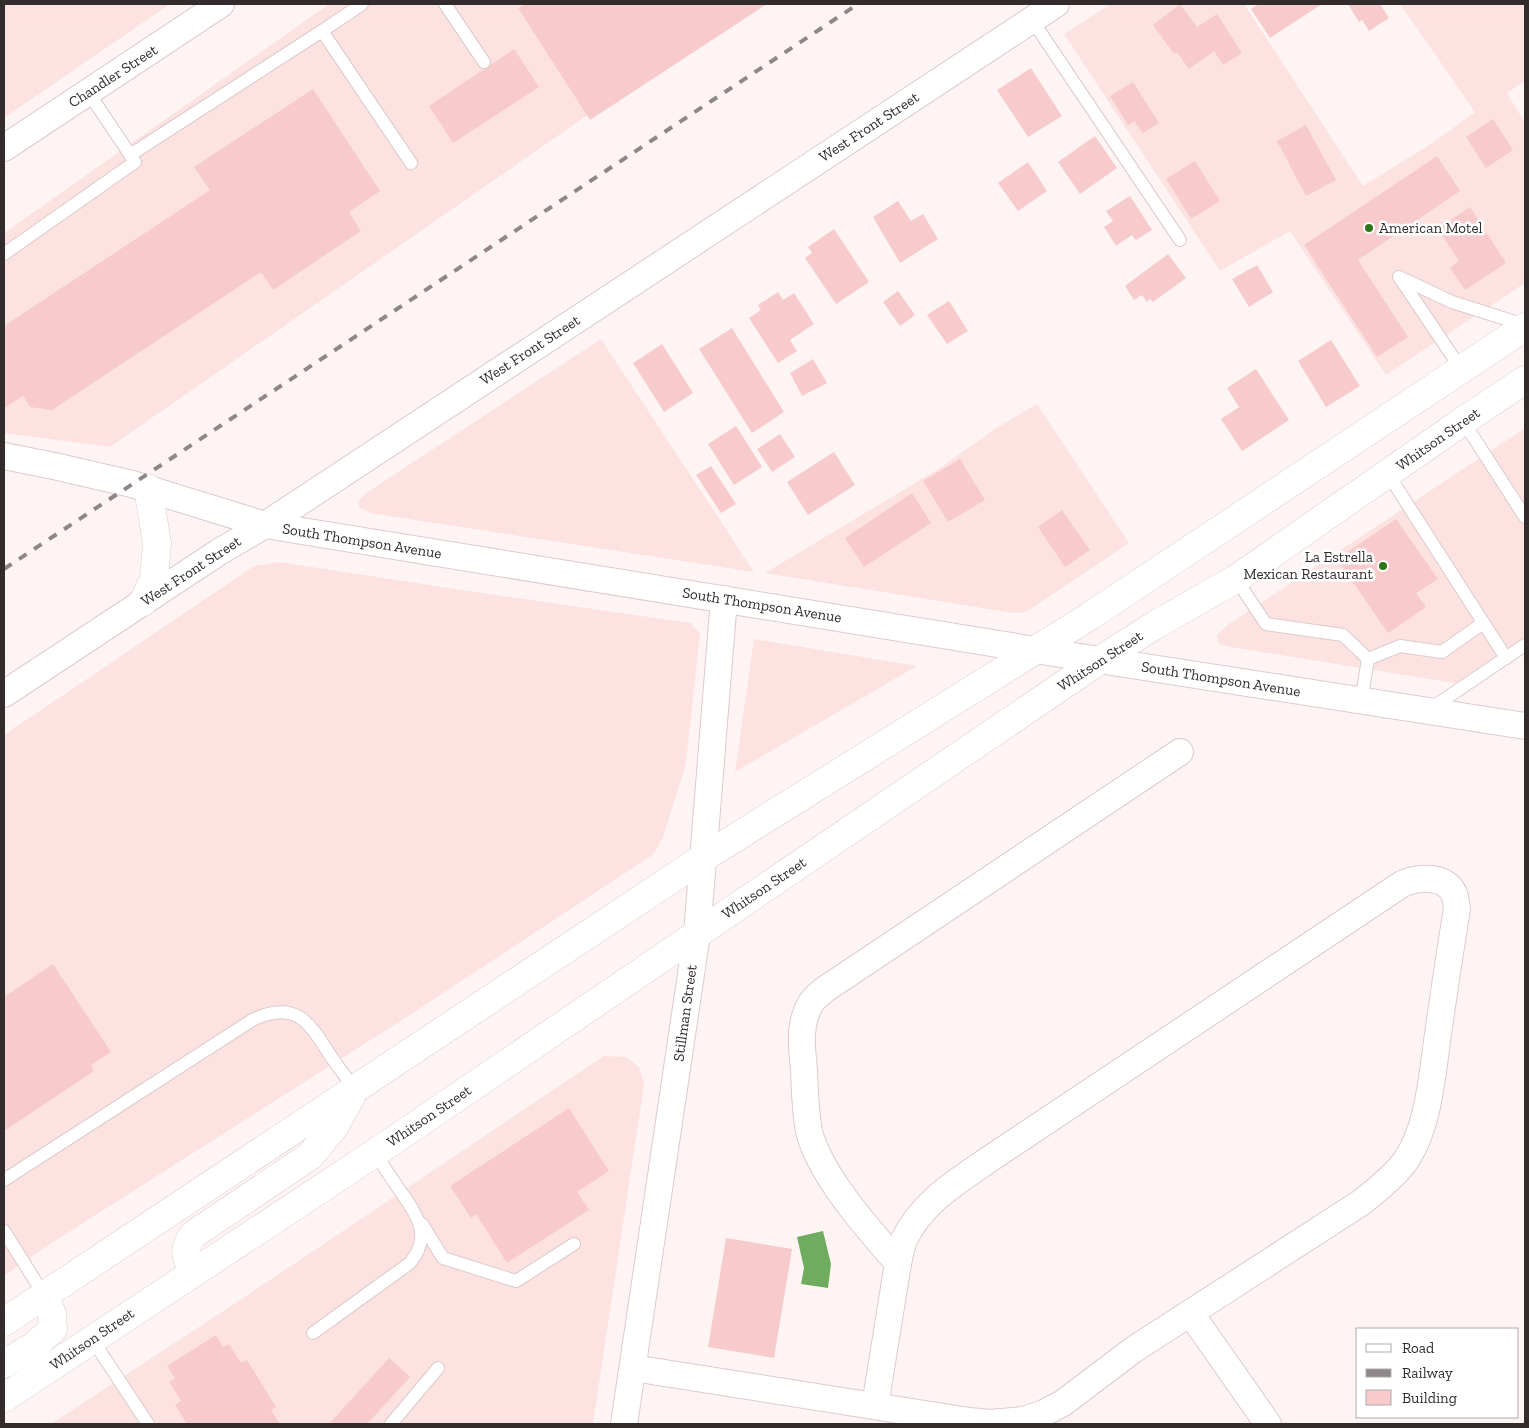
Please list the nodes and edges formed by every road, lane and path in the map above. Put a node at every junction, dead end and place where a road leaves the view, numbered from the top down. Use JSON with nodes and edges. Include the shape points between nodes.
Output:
{"nodes":[{"id":1,"x":221,"y":4,"type":"edge"},
{"id":2,"x":362,"y":4,"type":"edge"},
{"id":3,"x":445,"y":4,"type":"edge"},
{"id":4,"x":1056,"y":4,"type":"edge"},
{"id":5,"x":1032,"y":20,"type":"junction"},
{"id":6,"x":322,"y":31,"type":"junction"},
{"id":7,"x":484,"y":62,"type":"dead end"},
{"id":8,"x":88,"y":92,"type":"junction"},
{"id":9,"x":4,"y":148,"type":"edge"},
{"id":10,"x":130,"y":155,"type":"junction"},
{"id":11,"x":411,"y":163,"type":"dead end"},
{"id":12,"x":1180,"y":240,"type":"dead end"},
{"id":13,"x":4,"y":254,"type":"edge"},
{"id":14,"x":1525,"y":326,"type":"edge"},
{"id":15,"x":1461,"y":369,"type":"junction"},
{"id":16,"x":1525,"y":380,"type":"edge"},
{"id":17,"x":1463,"y":421,"type":"junction"},
{"id":18,"x":4,"y":456,"type":"edge"},
{"id":19,"x":1388,"y":474,"type":"junction"},
{"id":20,"x":148,"y":488,"type":"junction"},
{"id":21,"x":1525,"y":517,"type":"edge"},
{"id":22,"x":265,"y":525,"type":"junction"},
{"id":23,"x":1236,"y":579,"type":"junction"},
{"id":24,"x":724,"y":599,"type":"junction"},
{"id":25,"x":143,"y":602,"type":"junction"},
{"id":26,"x":1483,"y":623,"type":"junction"},
{"id":27,"x":1525,"y":645,"type":"edge"},
{"id":28,"x":1035,"y":650,"type":"junction"},
{"id":29,"x":1506,"y":658,"type":"junction"},
{"id":30,"x":1368,"y":659,"type":"junction"},
{"id":31,"x":1100,"y":660,"type":"junction"},
{"id":32,"x":4,"y":694,"type":"edge"},
{"id":33,"x":1361,"y":701,"type":"junction"},
{"id":34,"x":1427,"y":711,"type":"junction"},
{"id":35,"x":1525,"y":726,"type":"edge"},
{"id":36,"x":1180,"y":752,"type":"dead end"},
{"id":37,"x":703,"y":858,"type":"junction"},
{"id":38,"x":697,"y":934,"type":"junction"},
{"id":39,"x":355,"y":1090,"type":"junction"},
{"id":40,"x":374,"y":1153,"type":"junction"},
{"id":41,"x":4,"y":1180,"type":"edge"},
{"id":42,"x":417,"y":1215,"type":"junction"},
{"id":43,"x":4,"y":1231,"type":"edge"},
{"id":44,"x":574,"y":1244,"type":"dead end"},
{"id":45,"x":898,"y":1263,"type":"junction"},
{"id":46,"x":192,"y":1272,"type":"junction"},
{"id":47,"x":44,"y":1295,"type":"junction"},
{"id":48,"x":1191,"y":1314,"type":"junction"},
{"id":49,"x":4,"y":1322,"type":"edge"},
{"id":50,"x":313,"y":1334,"type":"dead end"},
{"id":51,"x":92,"y":1339,"type":"junction"},
{"id":52,"x":4,"y":1364,"type":"edge"},
{"id":53,"x":438,"y":1368,"type":"dead end"},
{"id":54,"x":632,"y":1368,"type":"junction"},
{"id":55,"x":4,"y":1398,"type":"edge"},
{"id":56,"x":874,"y":1406,"type":"junction"},
{"id":57,"x":148,"y":1424,"type":"edge"},
{"id":58,"x":391,"y":1424,"type":"edge"},
{"id":59,"x":624,"y":1424,"type":"edge"},
{"id":60,"x":1268,"y":1424,"type":"edge"}],
"edges":[{"from":1,"to":8,"type":"street","name":"Chandler Street"},
{"from":2,"to":6,"type":"lane"},
{"from":3,"to":7,"type":"lane"},
{"from":4,"to":5,"type":"street","name":"West Front Street"},
{"from":5,"to":12,"type":"lane"},
{"from":5,"to":22,"type":"street","name":"West Front Street"},
{"from":6,"to":10,"type":"lane"},
{"from":6,"to":11,"type":"lane"},
{"from":8,"to":9,"type":"street","name":"Chandler Street"},
{"from":8,"to":10,"type":"lane"},
{"from":10,"to":13,"type":"lane","via":[[135,162]]},
{"from":14,"to":15,"type":"main road"},
{"from":14,"to":15,"type":"lane","via":[[1452,302],[1398,274]]},
{"from":15,"to":28,"type":"main road"},
{"from":16,"to":17,"type":"main road","name":"Whitson Street"},
{"from":17,"to":19,"type":"main road","name":"Whitson Street"},
{"from":17,"to":21,"type":"lane"},
{"from":18,"to":20,"type":"street","name":"South Thompson Avenue"},
{"from":19,"to":23,"type":"main road","name":"Whitson Street"},
{"from":19,"to":26,"type":"lane"},
{"from":20,"to":22,"type":"street","name":"South Thompson Avenue"},
{"from":20,"to":25,"type":"main road","via":[[157,543],[154,579]]},
{"from":22,"to":24,"type":"street","name":"South Thompson Avenue"},
{"from":22,"to":25,"type":"street","name":"West Front Street"},
{"from":23,"to":30,"type":"lane","via":[[1266,624],[1342,635]]},
{"from":23,"to":31,"type":"main road","name":"Whitson Street"},
{"from":24,"to":28,"type":"street","name":"South Thompson Avenue"},
{"from":24,"to":37,"type":"street","name":"Stillman Street"},
{"from":25,"to":32,"type":"street","name":"West Front Street"},
{"from":26,"to":29,"type":"lane"},
{"from":26,"to":30,"type":"lane","via":[[1442,652],[1400,646]]},
{"from":27,"to":29,"type":"lane"},
{"from":28,"to":31,"type":"street","name":"South Thompson Avenue"},
{"from":28,"to":37,"type":"main road"},
{"from":29,"to":34,"type":"lane"},
{"from":30,"to":33,"type":"lane"},
{"from":31,"to":33,"type":"street","name":"South Thompson Avenue"},
{"from":31,"to":38,"type":"main road","name":"Whitson Street"},
{"from":33,"to":34,"type":"street","name":"South Thompson Avenue"},
{"from":34,"to":35,"type":"street","name":"South Thompson Avenue"},
{"from":36,"to":45,"type":"street","via":[[824,990],[811,1002],[801,1043],[809,1130],[815,1148],[862,1222]]},
{"from":37,"to":38,"type":"street","name":"Stillman Street"},
{"from":37,"to":39,"type":"main road"},
{"from":38,"to":40,"type":"main road","name":"Whitson Street"},
{"from":38,"to":54,"type":"street","name":"Stillman Street"},
{"from":39,"to":41,"type":"lane","via":[[304,1020],[281,1011],[268,1013]]},
{"from":39,"to":46,"type":"main road","via":[[334,1127],[310,1156],[194,1234],[186,1243]]},
{"from":39,"to":47,"type":"main road"},
{"from":40,"to":42,"type":"lane"},
{"from":40,"to":46,"type":"main road","name":"Whitson Street"},
{"from":42,"to":44,"type":"lane","via":[[443,1258],[516,1281]]},
{"from":42,"to":50,"type":"lane","via":[[422,1234],[417,1255]]},
{"from":43,"to":47,"type":"lane"},
{"from":45,"to":48,"type":"street","via":[[904,1242],[922,1212],[959,1179],[1402,884],[1422,878],[1448,885],[1455,895],[1457,909],[1430,1086],[1424,1116],[1405,1162],[1362,1202]]},
{"from":45,"to":56,"type":"street"},
{"from":46,"to":51,"type":"main road","name":"Whitson Street"},
{"from":47,"to":49,"type":"main road"},
{"from":47,"to":52,"type":"main road","via":[[52,1314],[52,1329],[34,1346]]},
{"from":48,"to":56,"type":"street","via":[[1133,1350],[1063,1403],[1023,1420],[990,1423]]},
{"from":48,"to":60,"type":"street"},
{"from":51,"to":55,"type":"main road","name":"Whitson Street"},
{"from":51,"to":57,"type":"lane"},
{"from":53,"to":58,"type":"lane"},
{"from":54,"to":56,"type":"street"},
{"from":54,"to":59,"type":"street","name":"Stillman Street"}]}
